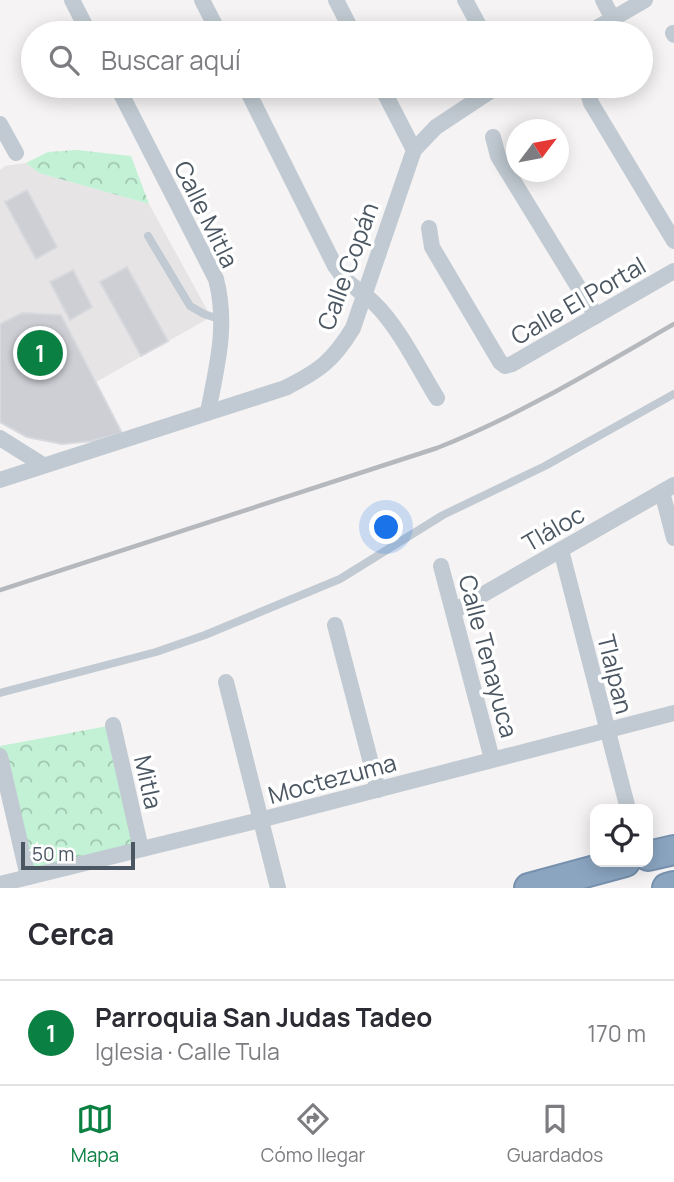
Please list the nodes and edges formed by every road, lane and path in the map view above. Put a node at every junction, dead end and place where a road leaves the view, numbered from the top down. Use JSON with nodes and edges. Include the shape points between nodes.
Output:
{"nodes":[{"id":1,"x":72,"y":0,"type":"edge"},
{"id":2,"x":202,"y":0,"type":"edge"},
{"id":3,"x":336,"y":0,"type":"edge"},
{"id":4,"x":465,"y":0,"type":"edge"},
{"id":5,"x":603,"y":0,"type":"edge"},
{"id":6,"x":645,"y":0,"type":"edge"},
{"id":7,"x":613,"y":19,"type":"junction"},
{"id":8,"x":83,"y":21,"type":"edge"},
{"id":9,"x":213,"y":21,"type":"edge"},
{"id":10,"x":347,"y":21,"type":"edge"},
{"id":11,"x":476,"y":21,"type":"edge"},
{"id":12,"x":609,"y":21,"type":"edge"},
{"id":13,"x":123,"y":98,"type":"edge"},
{"id":14,"x":251,"y":98,"type":"edge"},
{"id":15,"x":387,"y":98,"type":"edge"},
{"id":16,"x":480,"y":98,"type":"edge"},
{"id":17,"x":590,"y":98,"type":"edge"},
{"id":18,"x":0,"y":124,"type":"edge"},
{"id":19,"x":493,"y":137,"type":"dead end"},
{"id":20,"x":414,"y":150,"type":"junction"},
{"id":21,"x":16,"y":153,"type":"dead end"},
{"id":22,"x":429,"y":228,"type":"dead end"},
{"id":23,"x":148,"y":236,"type":"dead end"},
{"id":24,"x":674,"y":241,"type":"edge"},
{"id":25,"x":674,"y":271,"type":"edge"},
{"id":26,"x":365,"y":296,"type":"junction"},
{"id":27,"x":596,"y":316,"type":"junction"},
{"id":28,"x":222,"y":320,"type":"junction"},
{"id":29,"x":674,"y":394,"type":"edge"},
{"id":30,"x":437,"y":398,"type":"dead end"},
{"id":31,"x":208,"y":412,"type":"junction"},
{"id":32,"x":0,"y":438,"type":"edge"},
{"id":33,"x":43,"y":465,"type":"junction"},
{"id":34,"x":0,"y":480,"type":"edge"},
{"id":35,"x":668,"y":489,"type":"edge"},
{"id":36,"x":674,"y":538,"type":"edge"},
{"id":37,"x":561,"y":550,"type":"junction"},
{"id":38,"x":441,"y":566,"type":"dead end"},
{"id":39,"x":454,"y":611,"type":"junction"},
{"id":40,"x":335,"y":625,"type":"dead end"},
{"id":41,"x":226,"y":682,"type":"dead end"},
{"id":42,"x":0,"y":693,"type":"edge"},
{"id":43,"x":674,"y":713,"type":"edge"},
{"id":44,"x":113,"y":725,"type":"dead end"},
{"id":45,"x":607,"y":731,"type":"junction"},
{"id":46,"x":0,"y":756,"type":"edge"},
{"id":47,"x":492,"y":759,"type":"junction"},
{"id":48,"x":378,"y":790,"type":"junction"},
{"id":49,"x":627,"y":804,"type":"edge"},
{"id":50,"x":260,"y":820,"type":"junction"},
{"id":51,"x":141,"y":849,"type":"junction"},
{"id":52,"x":674,"y":850,"type":"edge"},
{"id":53,"x":653,"y":855,"type":"edge"},
{"id":54,"x":607,"y":867,"type":"edge"},
{"id":55,"x":28,"y":877,"type":"junction"},
{"id":56,"x":0,"y":884,"type":"edge"},
{"id":57,"x":674,"y":886,"type":"edge"},
{"id":58,"x":278,"y":888,"type":"edge"},
{"id":59,"x":529,"y":888,"type":"edge"},
{"id":60,"x":667,"y":888,"type":"edge"}],
"edges":[{"from":1,"to":8,"type":"street"},
{"from":2,"to":9,"type":"street"},
{"from":3,"to":10,"type":"street"},
{"from":4,"to":11,"type":"street"},
{"from":5,"to":7,"type":"street"},
{"from":6,"to":7,"type":"street"},
{"from":7,"to":12,"type":"street"},
{"from":13,"to":28,"type":"street","name":"Calle Mitla","via":[[206,258],[219,291]]},
{"from":14,"to":26,"type":"street","via":[[335,266]]},
{"from":15,"to":20,"type":"street"},
{"from":16,"to":20,"type":"street","name":"Calle Copán","via":[[436,127]]},
{"from":17,"to":24,"type":"street"},
{"from":18,"to":21,"type":"street"},
{"from":19,"to":27,"type":"street","via":[[498,156]]},
{"from":20,"to":26,"type":"street","name":"Calle Copán"},
{"from":22,"to":27,"type":"street","name":"Calle El Portal","via":[[432,247],[505,366]]},
{"from":23,"to":28,"type":"lane","via":[[190,306]]},
{"from":25,"to":27,"type":"street","name":"Calle El Portal"},
{"from":26,"to":30,"type":"street","via":[[386,318]]},
{"from":26,"to":31,"type":"street","name":"Calle Copán","via":[[338,352],[315,373],[285,388]]},
{"from":28,"to":31,"type":"street","name":"Calle Mitla"},
{"from":29,"to":42,"type":"lane","via":[[545,467],[443,515],[340,579],[156,652]]},
{"from":31,"to":33,"type":"street","name":"Calle Copán"},
{"from":32,"to":33,"type":"street"},
{"from":33,"to":34,"type":"street","name":"Calle Copán"},
{"from":35,"to":36,"type":"street"},
{"from":35,"to":37,"type":"street","name":"Tláloc"},
{"from":37,"to":39,"type":"street","name":"Tláloc"},
{"from":37,"to":45,"type":"street","name":"Tlalpan"},
{"from":38,"to":39,"type":"street","name":"Calle Tenayuca"},
{"from":39,"to":47,"type":"street","name":"Calle Tenayuca"},
{"from":40,"to":48,"type":"street"},
{"from":41,"to":50,"type":"street"},
{"from":43,"to":45,"type":"street","name":"Moctezuma"},
{"from":44,"to":51,"type":"street","name":"Mitla"},
{"from":45,"to":47,"type":"street","name":"Moctezuma"},
{"from":45,"to":49,"type":"street","name":"Tlalpan"},
{"from":46,"to":55,"type":"street"},
{"from":47,"to":48,"type":"street","name":"Moctezuma"},
{"from":48,"to":50,"type":"street","name":"Moctezuma"},
{"from":50,"to":51,"type":"street","name":"Moctezuma"},
{"from":50,"to":58,"type":"street"},
{"from":51,"to":55,"type":"street","name":"Moctezuma"},
{"from":52,"to":53,"type":"highway"},
{"from":54,"to":59,"type":"highway"},
{"from":55,"to":56,"type":"street","name":"Moctezuma"},
{"from":57,"to":60,"type":"highway"}]}
